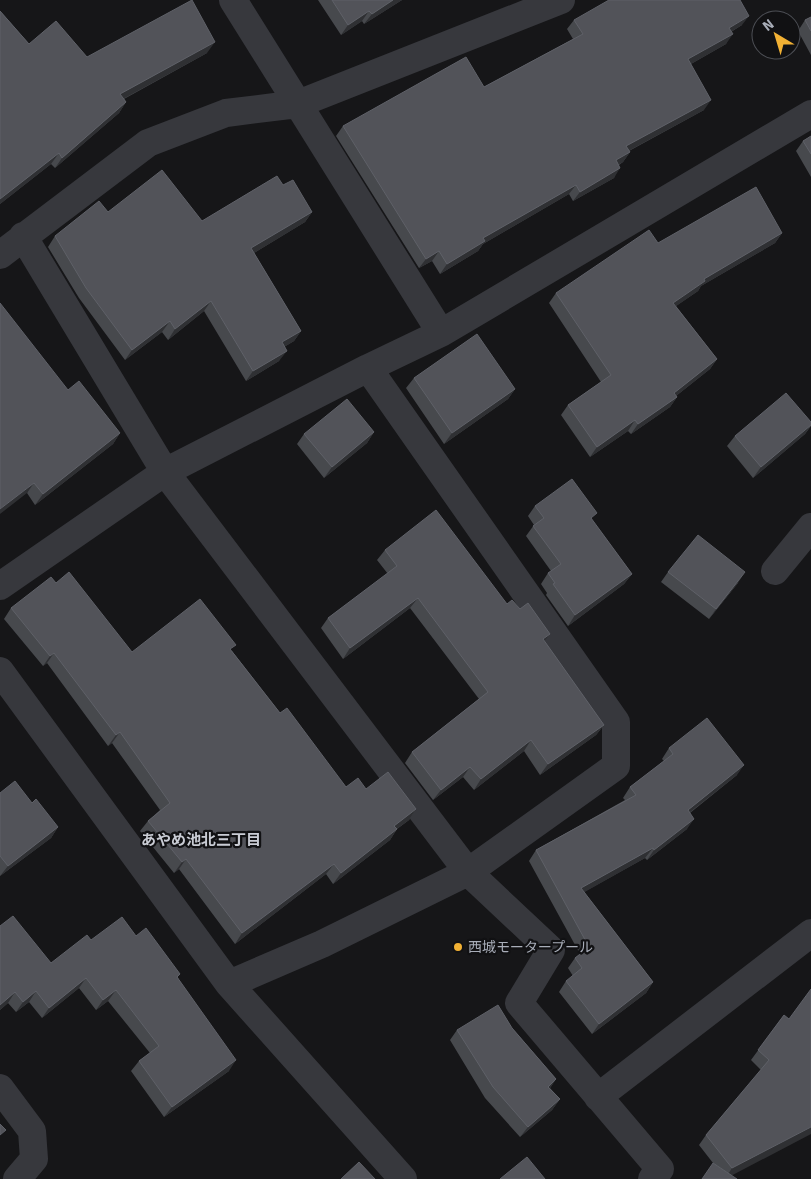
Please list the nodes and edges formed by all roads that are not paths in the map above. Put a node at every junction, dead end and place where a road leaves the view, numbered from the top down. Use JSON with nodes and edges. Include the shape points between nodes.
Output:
{"nodes":[{"id":1,"x":233,"y":0,"type":"edge"},
{"id":2,"x":560,"y":0,"type":"edge"},
{"id":3,"x":298,"y":104,"type":"junction"},
{"id":4,"x":811,"y":114,"type":"edge"},
{"id":5,"x":23,"y":236,"type":"junction"},
{"id":6,"x":0,"y":255,"type":"edge"},
{"id":7,"x":441,"y":333,"type":"junction"},
{"id":8,"x":368,"y":368,"type":"junction"},
{"id":9,"x":165,"y":472,"type":"junction"},
{"id":10,"x":811,"y":526,"type":"edge"},
{"id":11,"x":776,"y":571,"type":"dead end"},
{"id":12,"x":0,"y":586,"type":"edge"},
{"id":13,"x":0,"y":671,"type":"edge"},
{"id":14,"x":468,"y":872,"type":"junction"},
{"id":15,"x":811,"y":933,"type":"edge"},
{"id":16,"x":229,"y":984,"type":"junction"},
{"id":17,"x":0,"y":1088,"type":"edge"},
{"id":18,"x":598,"y":1097,"type":"junction"},
{"id":19,"x":17,"y":1179,"type":"edge"},
{"id":20,"x":403,"y":1179,"type":"edge"},
{"id":21,"x":652,"y":1179,"type":"edge"}],
"edges":[{"from":1,"to":3,"type":"street"},
{"from":2,"to":3,"type":"street"},
{"from":3,"to":5,"type":"street","via":[[226,113],[148,143]]},
{"from":3,"to":7,"type":"street"},
{"from":4,"to":7,"type":"street"},
{"from":5,"to":6,"type":"street"},
{"from":5,"to":9,"type":"street"},
{"from":7,"to":8,"type":"street"},
{"from":8,"to":9,"type":"street"},
{"from":8,"to":14,"type":"street","via":[[616,722],[616,766]]},
{"from":9,"to":12,"type":"street"},
{"from":9,"to":14,"type":"street"},
{"from":10,"to":11,"type":"street"},
{"from":13,"to":16,"type":"street"},
{"from":14,"to":16,"type":"street","via":[[322,944]]},
{"from":14,"to":18,"type":"street","via":[[551,950],[520,1003]]},
{"from":15,"to":18,"type":"street"},
{"from":16,"to":20,"type":"street"},
{"from":17,"to":19,"type":"street","via":[[32,1131],[34,1159]]},
{"from":18,"to":21,"type":"street","via":[[660,1169]]}]}
